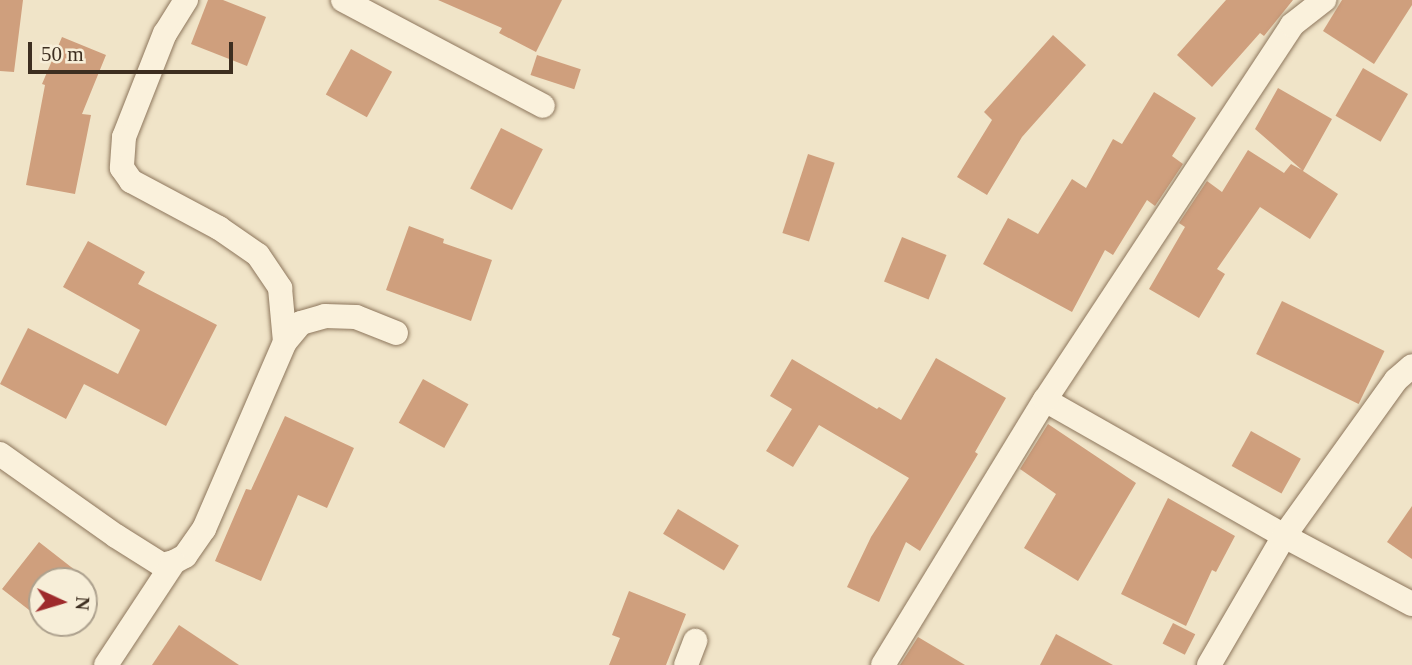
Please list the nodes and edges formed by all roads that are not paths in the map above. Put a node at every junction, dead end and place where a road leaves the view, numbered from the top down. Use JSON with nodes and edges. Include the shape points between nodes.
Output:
{"nodes":[{"id":1,"x":187,"y":0,"type":"edge"},
{"id":2,"x":1324,"y":0,"type":"edge"},
{"id":3,"x":358,"y":3,"type":"edge"},
{"id":4,"x":543,"y":106,"type":"dead end"},
{"id":5,"x":396,"y":333,"type":"dead end"},
{"id":6,"x":285,"y":342,"type":"junction"},
{"id":7,"x":1412,"y":366,"type":"edge"},
{"id":8,"x":1045,"y":400,"type":"junction"},
{"id":9,"x":0,"y":454,"type":"edge"},
{"id":10,"x":1284,"y":536,"type":"junction"},
{"id":11,"x":174,"y":562,"type":"junction"},
{"id":12,"x":1412,"y":604,"type":"edge"},
{"id":13,"x":695,"y":641,"type":"dead end"},
{"id":14,"x":106,"y":665,"type":"edge"},
{"id":15,"x":685,"y":665,"type":"edge"},
{"id":16,"x":883,"y":665,"type":"edge"},
{"id":17,"x":1209,"y":665,"type":"edge"}],
"edges":[{"from":1,"to":6,"type":"street","via":[[165,33],[124,137],[122,168],[131,181],[219,228],[258,255],[279,288]]},
{"from":2,"to":8,"type":"street","via":[[1292,25]]},
{"from":3,"to":4,"type":"street","via":[[459,64]]},
{"from":5,"to":6,"type":"street","via":[[356,317],[325,316],[301,323]]},
{"from":6,"to":11,"type":"street","via":[[204,529],[185,556]]},
{"from":7,"to":10,"type":"street","via":[[1395,380]]},
{"from":8,"to":10,"type":"street"},
{"from":8,"to":16,"type":"street"},
{"from":9,"to":11,"type":"street","via":[[162,565]]},
{"from":10,"to":12,"type":"street"},
{"from":10,"to":17,"type":"street"},
{"from":11,"to":14,"type":"street"},
{"from":13,"to":15,"type":"street"}]}
